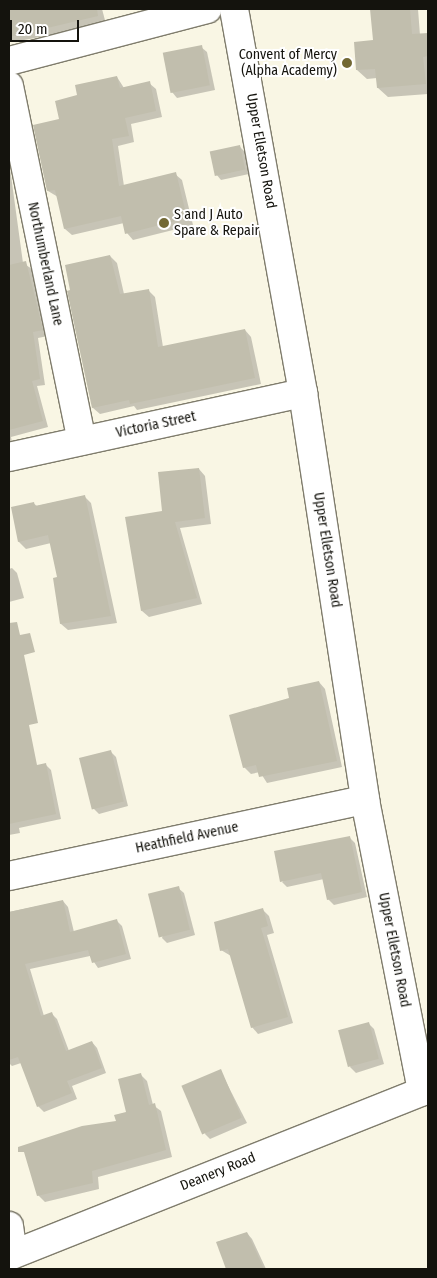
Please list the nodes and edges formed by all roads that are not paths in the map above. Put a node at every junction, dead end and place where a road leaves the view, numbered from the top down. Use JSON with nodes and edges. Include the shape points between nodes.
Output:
{"nodes":[{"id":1,"x":208,"y":9,"type":"edge"},
{"id":2,"x":234,"y":9,"type":"edge"},
{"id":3,"x":9,"y":61,"type":"edge"},
{"id":4,"x":9,"y":86,"type":"edge"},
{"id":5,"x":303,"y":393,"type":"junction"},
{"id":6,"x":82,"y":441,"type":"junction"},
{"id":7,"x":9,"y":457,"type":"edge"},
{"id":8,"x":365,"y":800,"type":"junction"},
{"id":9,"x":9,"y":876,"type":"edge"},
{"id":10,"x":425,"y":1090,"type":"edge"},
{"id":11,"x":9,"y":1226,"type":"edge"},
{"id":12,"x":11,"y":1255,"type":"edge"}],
"edges":[{"from":1,"to":3,"type":"street"},
{"from":2,"to":5,"type":"street","name":"Upper Elletson Road"},
{"from":4,"to":6,"type":"street","name":"Northumberland Lane"},
{"from":5,"to":6,"type":"street","name":"Victoria Street"},
{"from":5,"to":8,"type":"street","name":"Upper Elletson Road"},
{"from":6,"to":7,"type":"street","name":"Victoria Street"},
{"from":8,"to":9,"type":"street","name":"Heathfield Avenue"},
{"from":8,"to":10,"type":"street","name":"Upper Elletson Road"},
{"from":10,"to":12,"type":"street","name":"Deanery Road"},
{"from":11,"to":12,"type":"street"}]}
